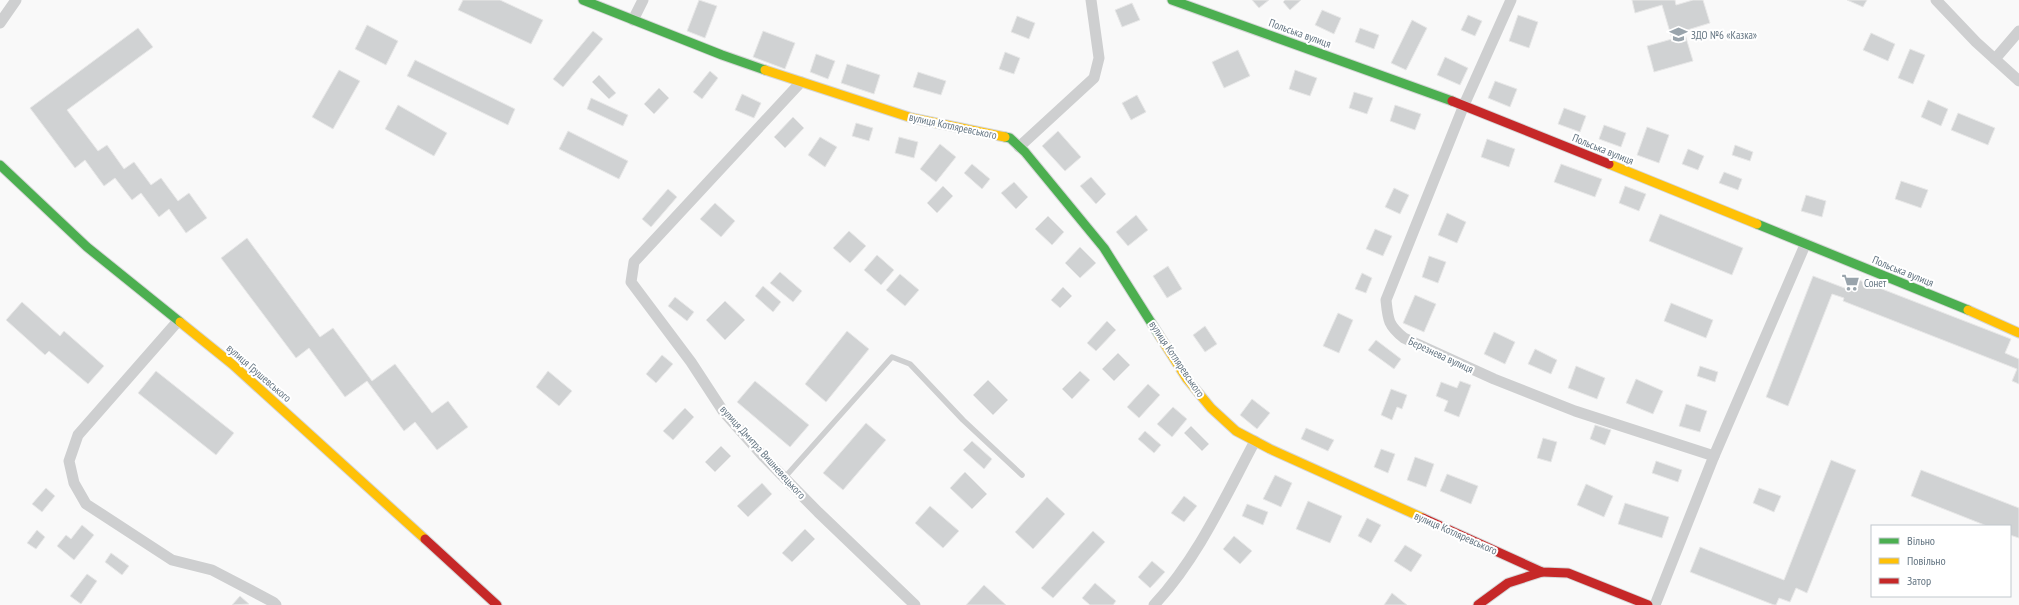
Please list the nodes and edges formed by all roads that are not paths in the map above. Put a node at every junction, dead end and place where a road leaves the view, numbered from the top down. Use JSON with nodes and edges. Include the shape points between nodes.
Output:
{"nodes":[{"id":1,"x":16,"y":0,"type":"edge"},
{"id":2,"x":583,"y":0,"type":"edge"},
{"id":3,"x":643,"y":0,"type":"edge"},
{"id":4,"x":1091,"y":0,"type":"edge"},
{"id":5,"x":1172,"y":0,"type":"edge"},
{"id":6,"x":1511,"y":0,"type":"edge"},
{"id":7,"x":1936,"y":0,"type":"edge"},
{"id":8,"x":633,"y":20,"type":"junction"},
{"id":9,"x":0,"y":22,"type":"edge"},
{"id":10,"x":2019,"y":31,"type":"edge"},
{"id":11,"x":1995,"y":59,"type":"junction"},
{"id":12,"x":2019,"y":80,"type":"edge"},
{"id":13,"x":801,"y":82,"type":"junction"},
{"id":14,"x":1464,"y":104,"type":"junction"},
{"id":15,"x":1019,"y":147,"type":"junction"},
{"id":16,"x":0,"y":165,"type":"edge"},
{"id":17,"x":1805,"y":245,"type":"junction"},
{"id":18,"x":178,"y":321,"type":"junction"},
{"id":19,"x":2019,"y":333,"type":"edge"},
{"id":20,"x":1255,"y":441,"type":"junction"},
{"id":21,"x":1714,"y":456,"type":"junction"},
{"id":22,"x":1022,"y":474,"type":"dead end"},
{"id":23,"x":785,"y":477,"type":"junction"},
{"id":24,"x":1542,"y":572,"type":"junction"},
{"id":25,"x":276,"y":605,"type":"edge"},
{"id":26,"x":497,"y":605,"type":"edge"},
{"id":27,"x":915,"y":605,"type":"edge"},
{"id":28,"x":1154,"y":605,"type":"edge"},
{"id":29,"x":1478,"y":605,"type":"edge"},
{"id":30,"x":1648,"y":605,"type":"edge"},
{"id":31,"x":1655,"y":605,"type":"edge"}],
"edges":[{"from":1,"to":9,"type":"street"},
{"from":2,"to":8,"type":"street","name":"вулиця Котляревського"},
{"from":3,"to":8,"type":"street"},
{"from":4,"to":15,"type":"street","via":[[1099,58],[1094,78]]},
{"from":5,"to":14,"type":"street","name":"Польська вулиця"},
{"from":6,"to":14,"type":"street","name":"Березнева вулиця"},
{"from":7,"to":11,"type":"street"},
{"from":8,"to":13,"type":"street","name":"вулиця Котляревського","via":[[722,55]]},
{"from":10,"to":11,"type":"street"},
{"from":11,"to":12,"type":"street"},
{"from":13,"to":15,"type":"street","name":"вулиця Котляревського","via":[[912,118],[1010,138]]},
{"from":13,"to":23,"type":"street","name":"вулиця Дмитра Вишневецького","via":[[634,262],[631,282],[691,362],[723,411]]},
{"from":14,"to":17,"type":"street","name":"Польська вулиця"},
{"from":14,"to":21,"type":"street","name":"Березнева вулиця","via":[[1386,300],[1392,328],[1404,338],[1487,376],[1576,412]]},
{"from":15,"to":20,"type":"street","name":"вулиця Котляревського","via":[[1104,248],[1187,379],[1211,408],[1236,431]]},
{"from":16,"to":18,"type":"street","name":"вулиця Грушевського","via":[[87,247]]},
{"from":17,"to":19,"type":"street","name":"Польська вулиця"},
{"from":17,"to":21,"type":"street"},
{"from":18,"to":25,"type":"street","via":[[78,435],[69,461],[74,483],[86,504],[172,560],[212,570]]},
{"from":18,"to":26,"type":"street","name":"вулиця Грушевського","via":[[232,364]]},
{"from":20,"to":24,"type":"street","name":"вулиця Котляревського"},
{"from":20,"to":28,"type":"street","via":[[1199,545]]},
{"from":21,"to":31,"type":"street"},
{"from":22,"to":23,"type":"lane","via":[[963,420],[910,364],[892,357]]},
{"from":23,"to":27,"type":"street","name":"вулиця Дмитра Вишневецького"},
{"from":24,"to":29,"type":"street","via":[[1508,583]]},
{"from":24,"to":30,"type":"street","name":"вулиця Котляревського","via":[[1568,573]]}]}
